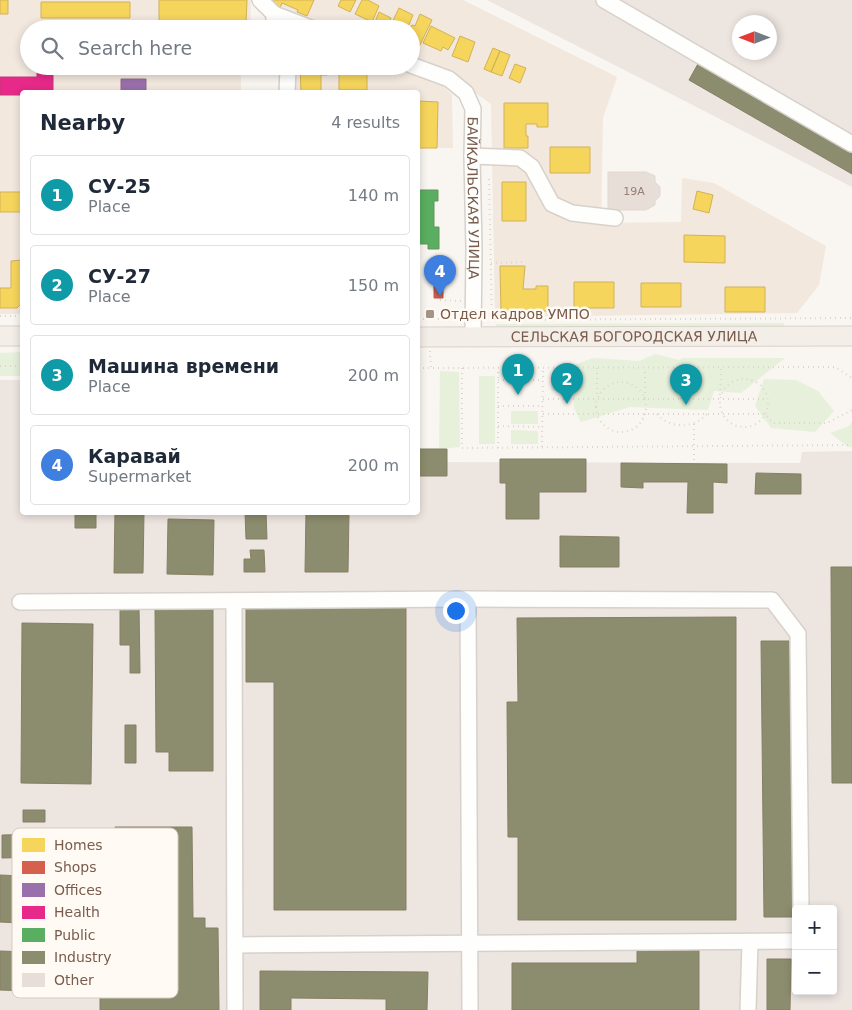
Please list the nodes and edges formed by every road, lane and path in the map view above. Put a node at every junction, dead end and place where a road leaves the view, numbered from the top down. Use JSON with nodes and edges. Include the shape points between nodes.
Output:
{"nodes":[{"id":1,"x":260,"y":0,"type":"edge"},
{"id":2,"x":604,"y":0,"type":"edge"},
{"id":3,"x":273,"y":20,"type":"edge"},
{"id":4,"x":420,"y":68,"type":"edge"},
{"id":5,"x":288,"y":75,"type":"edge"},
{"id":6,"x":287,"y":90,"type":"edge"},
{"id":7,"x":852,"y":144,"type":"edge"},
{"id":8,"x":472,"y":156,"type":"junction"},
{"id":9,"x":489,"y":179,"type":"dead end"},
{"id":10,"x":615,"y":218,"type":"dead end"},
{"id":11,"x":525,"y":262,"type":"dead end"},
{"id":12,"x":491,"y":263,"type":"junction"},
{"id":13,"x":440,"y":300,"type":"dead end"},
{"id":14,"x":463,"y":301,"type":"dead end"},
{"id":15,"x":0,"y":316,"type":"edge"},
{"id":16,"x":20,"y":316,"type":"edge"},
{"id":17,"x":852,"y":318,"type":"edge"},
{"id":18,"x":420,"y":319,"type":"edge"},
{"id":19,"x":492,"y":321,"type":"junction"},
{"id":20,"x":473,"y":328,"type":"junction"},
{"id":21,"x":0,"y":336,"type":"edge"},
{"id":22,"x":20,"y":336,"type":"edge"},
{"id":23,"x":852,"y":336,"type":"edge"},
{"id":24,"x":420,"y":337,"type":"edge"},
{"id":25,"x":0,"y":366,"type":"edge"},
{"id":26,"x":20,"y":366,"type":"edge"},
{"id":27,"x":420,"y":368,"type":"edge"},
{"id":28,"x":462,"y":368,"type":"junction"},
{"id":29,"x":498,"y":368,"type":"junction"},
{"id":30,"x":543,"y":368,"type":"junction"},
{"id":31,"x":597,"y":368,"type":"junction"},
{"id":32,"x":645,"y":368,"type":"junction"},
{"id":33,"x":681,"y":368,"type":"junction"},
{"id":34,"x":721,"y":368,"type":"junction"},
{"id":35,"x":852,"y":378,"type":"edge"},
{"id":36,"x":498,"y":380,"type":"junction"},
{"id":37,"x":543,"y":380,"type":"junction"},
{"id":38,"x":543,"y":399,"type":"junction"},
{"id":39,"x":597,"y":400,"type":"junction"},
{"id":40,"x":645,"y":400,"type":"junction"},
{"id":41,"x":681,"y":400,"type":"junction"},
{"id":42,"x":720,"y":400,"type":"junction"},
{"id":43,"x":767,"y":400,"type":"junction"},
{"id":44,"x":498,"y":406,"type":"junction"},
{"id":45,"x":542,"y":406,"type":"junction"},
{"id":46,"x":852,"y":410,"type":"edge"},
{"id":47,"x":542,"y":414,"type":"junction"},
{"id":48,"x":597,"y":414,"type":"junction"},
{"id":49,"x":644,"y":414,"type":"junction"},
{"id":50,"x":657,"y":414,"type":"junction"},
{"id":51,"x":707,"y":414,"type":"junction"},
{"id":52,"x":723,"y":414,"type":"junction"},
{"id":53,"x":765,"y":414,"type":"junction"},
{"id":54,"x":694,"y":424,"type":"junction"},
{"id":55,"x":498,"y":426,"type":"junction"},
{"id":56,"x":542,"y":427,"type":"junction"},
{"id":57,"x":852,"y":445,"type":"edge"},
{"id":58,"x":694,"y":446,"type":"junction"},
{"id":59,"x":542,"y":447,"type":"junction"},
{"id":60,"x":498,"y":448,"type":"junction"},
{"id":61,"x":694,"y":464,"type":"dead end"},
{"id":62,"x":468,"y":599,"type":"junction"},
{"id":63,"x":234,"y":601,"type":"junction"},
{"id":64,"x":20,"y":602,"type":"dead end"},
{"id":65,"x":801,"y":905,"type":"edge"},
{"id":66,"x":792,"y":941,"type":"edge"},
{"id":67,"x":750,"y":942,"type":"junction"},
{"id":68,"x":470,"y":944,"type":"junction"},
{"id":69,"x":236,"y":945,"type":"junction"},
{"id":70,"x":236,"y":1010,"type":"edge"},
{"id":71,"x":470,"y":1010,"type":"edge"},
{"id":72,"x":748,"y":1010,"type":"edge"}],
"edges":[{"from":1,"to":3,"type":"lane"},
{"from":2,"to":7,"type":"lane"},
{"from":4,"to":8,"type":"lane","name":"БАЙКАЛЬСКАЯ УЛИЦА","via":[[450,79],[466,93],[473,109]]},
{"from":5,"to":6,"type":"lane"},
{"from":8,"to":10,"type":"lane","via":[[520,158],[532,167],[552,204],[572,213]]},
{"from":8,"to":20,"type":"lane","name":"БАЙКАЛЬСКАЯ УЛИЦА"},
{"from":9,"to":12,"type":"path"},
{"from":11,"to":12,"type":"path"},
{"from":12,"to":19,"type":"path"},
{"from":13,"to":14,"type":"path"},
{"from":15,"to":16,"type":"path"},
{"from":17,"to":19,"type":"path"},
{"from":18,"to":20,"type":"path"},
{"from":19,"to":20,"type":"path"},
{"from":20,"to":23,"type":"main road","name":"СЕЛЬСКАЯ БОГОРОДСКАЯ УЛИЦА"},
{"from":20,"to":24,"type":"main road","name":"СЕЛЬСКАЯ БОГОРОДСКАЯ УЛИЦА"},
{"from":21,"to":22,"type":"main road"},
{"from":25,"to":26,"type":"path"},
{"from":27,"to":28,"type":"path"},
{"from":28,"to":29,"type":"path"},
{"from":28,"to":60,"type":"path","via":[[462,448]]},
{"from":29,"to":30,"type":"path"},
{"from":29,"to":36,"type":"path"},
{"from":30,"to":31,"type":"path"},
{"from":30,"to":37,"type":"path"},
{"from":31,"to":32,"type":"path"},
{"from":31,"to":39,"type":"path"},
{"from":32,"to":33,"type":"path"},
{"from":32,"to":40,"type":"path"},
{"from":33,"to":34,"type":"path"},
{"from":33,"to":41,"type":"path"},
{"from":34,"to":35,"type":"path","via":[[835,367]]},
{"from":34,"to":42,"type":"path"},
{"from":36,"to":37,"type":"path"},
{"from":36,"to":44,"type":"path"},
{"from":37,"to":38,"type":"path"},
{"from":38,"to":39,"type":"path"},
{"from":38,"to":45,"type":"path"},
{"from":39,"to":40,"type":"path"},
{"from":39,"to":40,"type":"path","via":[[605,388],[624,382],[637,388]]},
{"from":39,"to":48,"type":"path"},
{"from":40,"to":41,"type":"path"},
{"from":40,"to":49,"type":"path"},
{"from":41,"to":42,"type":"path"},
{"from":42,"to":43,"type":"path"},
{"from":42,"to":43,"type":"path","via":[[726,386],[747,380],[760,386]]},
{"from":42,"to":52,"type":"path"},
{"from":43,"to":53,"type":"path"},
{"from":44,"to":45,"type":"path"},
{"from":44,"to":55,"type":"path"},
{"from":45,"to":47,"type":"path"},
{"from":46,"to":53,"type":"path","via":[[827,422],[773,423]]},
{"from":47,"to":48,"type":"path"},
{"from":47,"to":56,"type":"path"},
{"from":48,"to":49,"type":"path"},
{"from":48,"to":49,"type":"path","via":[[606,426],[620,432],[636,427]]},
{"from":49,"to":50,"type":"path"},
{"from":50,"to":51,"type":"path"},
{"from":50,"to":54,"type":"path","via":[[668,423]]},
{"from":51,"to":52,"type":"path"},
{"from":51,"to":54,"type":"path"},
{"from":52,"to":53,"type":"path"},
{"from":52,"to":53,"type":"path","via":[[740,427],[755,424]]},
{"from":54,"to":58,"type":"path"},
{"from":55,"to":56,"type":"path"},
{"from":55,"to":60,"type":"path"},
{"from":56,"to":59,"type":"path"},
{"from":57,"to":58,"type":"path"},
{"from":58,"to":59,"type":"path"},
{"from":58,"to":61,"type":"path"},
{"from":59,"to":60,"type":"path"},
{"from":62,"to":63,"type":"lane"},
{"from":62,"to":65,"type":"lane","via":[[772,600],[798,634]]},
{"from":62,"to":68,"type":"lane"},
{"from":63,"to":64,"type":"lane"},
{"from":63,"to":69,"type":"lane"},
{"from":66,"to":67,"type":"lane"},
{"from":67,"to":68,"type":"lane"},
{"from":67,"to":72,"type":"lane"},
{"from":68,"to":69,"type":"lane"},
{"from":68,"to":71,"type":"lane"},
{"from":69,"to":70,"type":"lane"}]}
